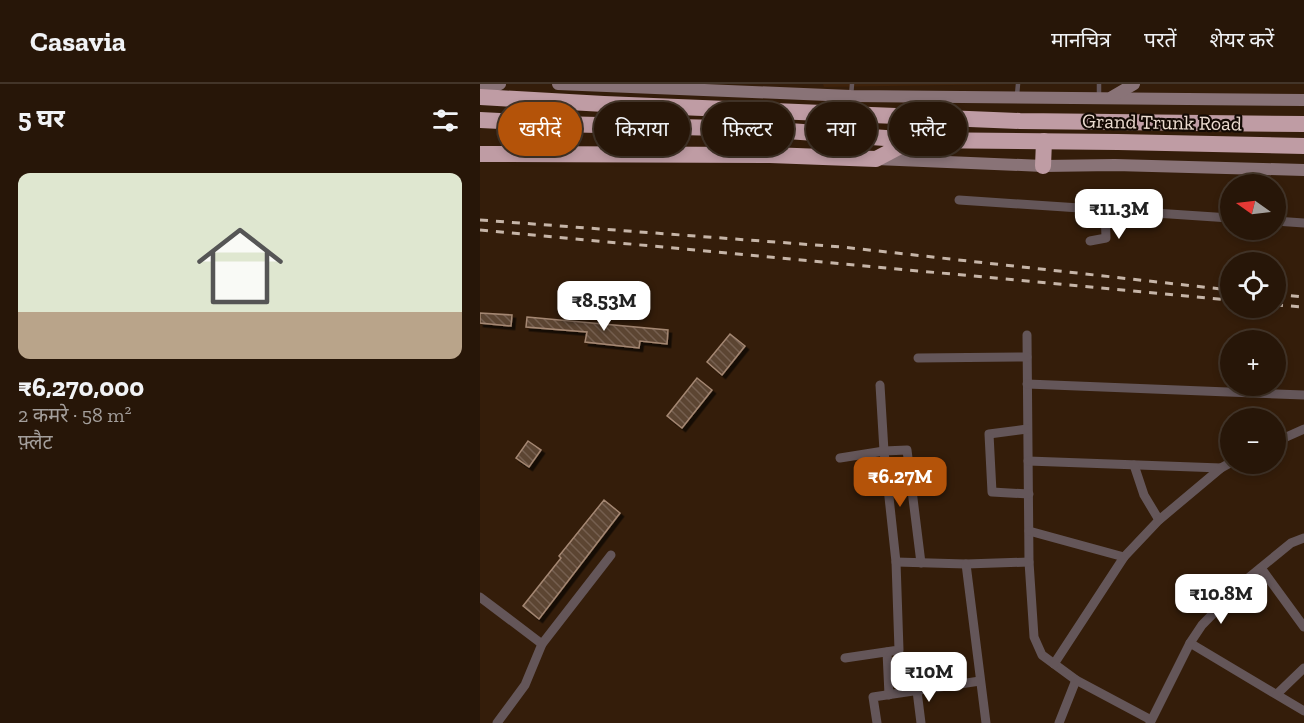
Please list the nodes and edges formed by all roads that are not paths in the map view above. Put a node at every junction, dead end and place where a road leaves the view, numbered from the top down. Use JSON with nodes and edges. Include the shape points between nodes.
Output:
{"nodes":[{"id":1,"x":500,"y":84,"type":"edge"},
{"id":2,"x":558,"y":84,"type":"edge"},
{"id":3,"x":1018,"y":84,"type":"edge"},
{"id":4,"x":1099,"y":84,"type":"edge"},
{"id":5,"x":1134,"y":84,"type":"edge"},
{"id":6,"x":1165,"y":84,"type":"edge"},
{"id":7,"x":597,"y":85,"type":"edge"},
{"id":8,"x":482,"y":90,"type":"edge"},
{"id":9,"x":848,"y":92,"type":"edge"},
{"id":10,"x":1016,"y":98,"type":"junction"},
{"id":11,"x":1105,"y":98,"type":"junction"},
{"id":12,"x":1178,"y":98,"type":"junction"},
{"id":13,"x":1304,"y":100,"type":"edge"},
{"id":14,"x":480,"y":120,"type":"edge"},
{"id":15,"x":1304,"y":124,"type":"edge"},
{"id":16,"x":889,"y":138,"type":"edge"},
{"id":17,"x":967,"y":140,"type":"edge"},
{"id":18,"x":1044,"y":141,"type":"junction"},
{"id":19,"x":1304,"y":146,"type":"edge"},
{"id":20,"x":889,"y":152,"type":"edge"},
{"id":21,"x":480,"y":154,"type":"edge"},
{"id":22,"x":876,"y":159,"type":"junction"},
{"id":23,"x":1043,"y":166,"type":"junction"},
{"id":24,"x":1304,"y":170,"type":"edge"},
{"id":25,"x":959,"y":200,"type":"dead end"},
{"id":26,"x":1105,"y":209,"type":"junction"},
{"id":27,"x":1220,"y":217,"type":"edge"},
{"id":28,"x":1286,"y":222,"type":"edge"},
{"id":29,"x":1304,"y":223,"type":"edge"},
{"id":30,"x":1090,"y":241,"type":"dead end"},
{"id":31,"x":1027,"y":335,"type":"dead end"},
{"id":32,"x":1027,"y":357,"type":"junction"},
{"id":33,"x":918,"y":358,"type":"dead end"},
{"id":34,"x":1027,"y":384,"type":"junction"},
{"id":35,"x":880,"y":385,"type":"dead end"},
{"id":36,"x":1304,"y":395,"type":"edge"},
{"id":37,"x":1027,"y":429,"type":"junction"},
{"id":38,"x":1304,"y":429,"type":"edge"},
{"id":39,"x":1286,"y":437,"type":"edge"},
{"id":40,"x":884,"y":451,"type":"junction"},
{"id":41,"x":840,"y":458,"type":"dead end"},
{"id":42,"x":1028,"y":462,"type":"junction"},
{"id":43,"x":1134,"y":465,"type":"junction"},
{"id":44,"x":1220,"y":468,"type":"edge"},
{"id":45,"x":1220,"y":469,"type":"edge"},
{"id":46,"x":1029,"y":494,"type":"junction"},
{"id":47,"x":1159,"y":520,"type":"junction"},
{"id":48,"x":1029,"y":531,"type":"junction"},
{"id":49,"x":1304,"y":538,"type":"edge"},
{"id":50,"x":611,"y":555,"type":"dead end"},
{"id":51,"x":1124,"y":557,"type":"junction"},
{"id":52,"x":896,"y":562,"type":"junction"},
{"id":53,"x":921,"y":562,"type":"junction"},
{"id":54,"x":1029,"y":562,"type":"junction"},
{"id":55,"x":966,"y":564,"type":"junction"},
{"id":56,"x":1261,"y":568,"type":"junction"},
{"id":57,"x":480,"y":597,"type":"edge"},
{"id":58,"x":1304,"y":627,"type":"edge"},
{"id":59,"x":1190,"y":643,"type":"junction"},
{"id":60,"x":542,"y":644,"type":"junction"},
{"id":61,"x":887,"y":652,"type":"junction"},
{"id":62,"x":845,"y":658,"type":"dead end"},
{"id":63,"x":1054,"y":664,"type":"junction"},
{"id":64,"x":1304,"y":668,"type":"edge"},
{"id":65,"x":1076,"y":680,"type":"junction"},
{"id":66,"x":980,"y":681,"type":"junction"},
{"id":67,"x":917,"y":691,"type":"junction"},
{"id":68,"x":1277,"y":694,"type":"junction"},
{"id":69,"x":890,"y":695,"type":"junction"},
{"id":70,"x":1304,"y":711,"type":"edge"},
{"id":71,"x":1150,"y":721,"type":"edge"},
{"id":72,"x":497,"y":723,"type":"edge"},
{"id":73,"x":878,"y":723,"type":"edge"},
{"id":74,"x":921,"y":723,"type":"edge"},
{"id":75,"x":986,"y":723,"type":"edge"},
{"id":76,"x":1059,"y":723,"type":"edge"}],
"edges":[{"from":1,"to":8,"type":"street"},
{"from":2,"to":7,"type":"street"},
{"from":3,"to":10,"type":"lane"},
{"from":4,"to":11,"type":"lane"},
{"from":5,"to":11,"type":"street"},
{"from":6,"to":12,"type":"street","via":[[1165,90]]},
{"from":7,"to":9,"type":"street"},
{"from":8,"to":15,"type":"highway","name":"Grand Trunk Road","via":[[837,114],[1020,121]]},
{"from":9,"to":10,"type":"street"},
{"from":10,"to":11,"type":"street"},
{"from":11,"to":12,"type":"street"},
{"from":12,"to":13,"type":"street"},
{"from":14,"to":16,"type":"highway","name":"Grand Trunk Road","via":[[760,129]]},
{"from":17,"to":18,"type":"highway","name":"Grand Trunk Road"},
{"from":18,"to":19,"type":"highway","name":"Grand Trunk Road"},
{"from":18,"to":23,"type":"highway"},
{"from":20,"to":22,"type":"highway"},
{"from":21,"to":22,"type":"highway"},
{"from":22,"to":23,"type":"street"},
{"from":23,"to":24,"type":"street"},
{"from":25,"to":26,"type":"street"},
{"from":26,"to":27,"type":"street"},
{"from":26,"to":30,"type":"street","via":[[1106,238]]},
{"from":28,"to":29,"type":"street"},
{"from":31,"to":32,"type":"street"},
{"from":32,"to":33,"type":"street"},
{"from":32,"to":34,"type":"street"},
{"from":34,"to":36,"type":"street"},
{"from":34,"to":37,"type":"street"},
{"from":35,"to":40,"type":"street"},
{"from":37,"to":42,"type":"street"},
{"from":37,"to":46,"type":"street","via":[[989,434],[992,492]]},
{"from":38,"to":39,"type":"street"},
{"from":40,"to":41,"type":"street"},
{"from":40,"to":52,"type":"street"},
{"from":40,"to":53,"type":"street","via":[[907,450]]},
{"from":42,"to":43,"type":"street"},
{"from":42,"to":46,"type":"street"},
{"from":43,"to":44,"type":"street"},
{"from":43,"to":47,"type":"street","via":[[1144,495]]},
{"from":45,"to":47,"type":"street"},
{"from":46,"to":48,"type":"street"},
{"from":47,"to":51,"type":"street"},
{"from":48,"to":51,"type":"street"},
{"from":48,"to":54,"type":"street"},
{"from":49,"to":56,"type":"street","via":[[1291,543]]},
{"from":50,"to":60,"type":"street"},
{"from":51,"to":63,"type":"street"},
{"from":52,"to":53,"type":"street"},
{"from":52,"to":61,"type":"street","via":[[899,650]]},
{"from":53,"to":55,"type":"street"},
{"from":54,"to":55,"type":"street"},
{"from":54,"to":63,"type":"street","via":[[1034,637],[1042,655]]},
{"from":55,"to":66,"type":"street"},
{"from":56,"to":58,"type":"street"},
{"from":56,"to":59,"type":"street","via":[[1202,625]]},
{"from":57,"to":60,"type":"street"},
{"from":59,"to":68,"type":"street"},
{"from":59,"to":71,"type":"street"},
{"from":60,"to":72,"type":"street","via":[[525,685]]},
{"from":61,"to":62,"type":"street"},
{"from":61,"to":69,"type":"street"},
{"from":63,"to":65,"type":"street"},
{"from":64,"to":68,"type":"street"},
{"from":65,"to":71,"type":"street"},
{"from":65,"to":76,"type":"street"},
{"from":66,"to":67,"type":"street"},
{"from":66,"to":75,"type":"street"},
{"from":67,"to":69,"type":"street"},
{"from":67,"to":74,"type":"street"},
{"from":68,"to":70,"type":"street"},
{"from":69,"to":73,"type":"street","via":[[873,697]]}]}
